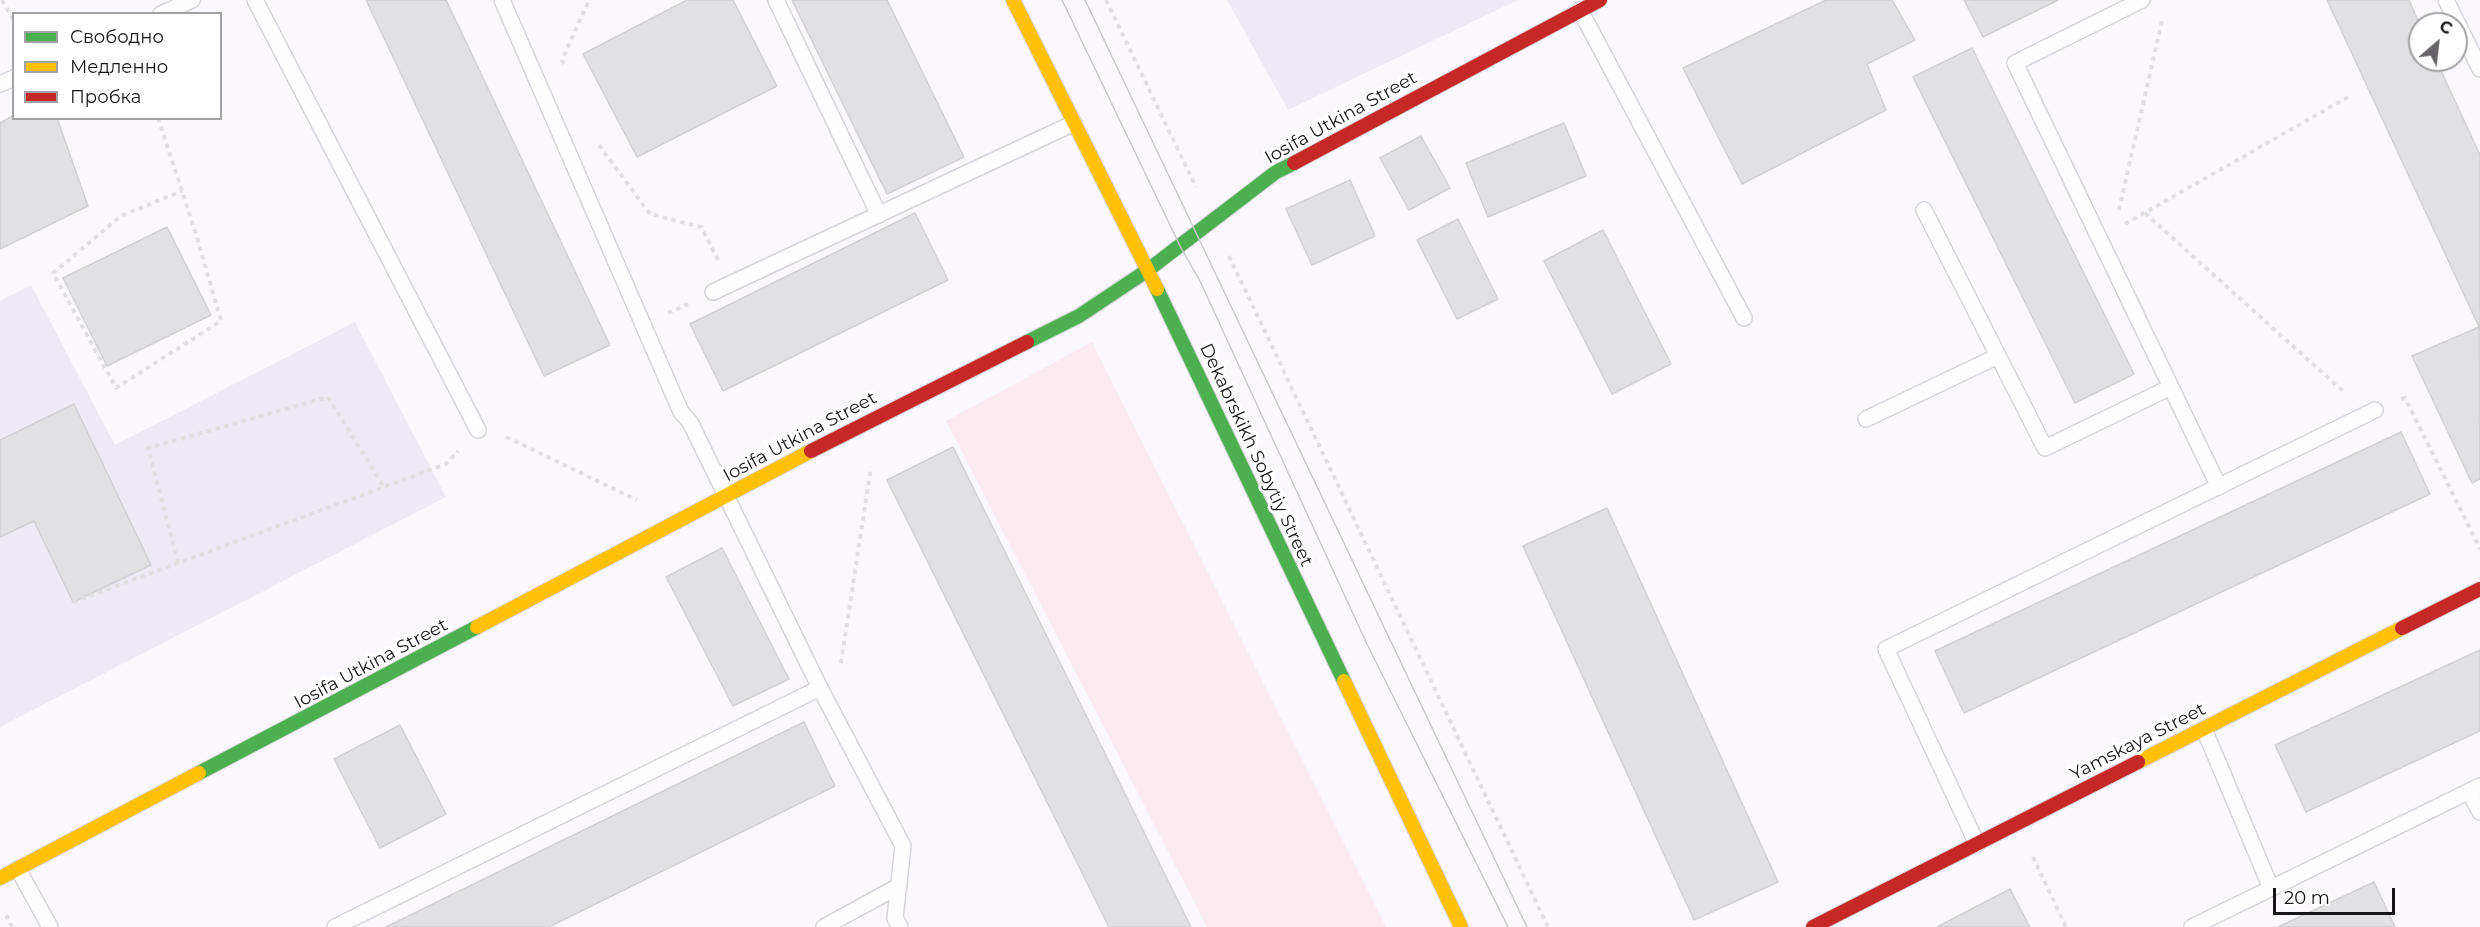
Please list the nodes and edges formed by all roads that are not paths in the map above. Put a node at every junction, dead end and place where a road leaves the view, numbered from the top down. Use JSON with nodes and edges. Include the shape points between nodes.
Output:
{"nodes":[{"id":1,"x":192,"y":0,"type":"edge"},
{"id":2,"x":255,"y":0,"type":"edge"},
{"id":3,"x":501,"y":0,"type":"edge"},
{"id":4,"x":776,"y":0,"type":"edge"},
{"id":5,"x":1013,"y":0,"type":"edge"},
{"id":6,"x":1599,"y":0,"type":"edge"},
{"id":7,"x":2142,"y":0,"type":"edge"},
{"id":8,"x":2446,"y":0,"type":"edge"},
{"id":9,"x":1580,"y":10,"type":"junction"},
{"id":10,"x":165,"y":12,"type":"edge"},
{"id":11,"x":2480,"y":69,"type":"edge"},
{"id":12,"x":1074,"y":123,"type":"junction"},
{"id":13,"x":1924,"y":210,"type":"dead end"},
{"id":14,"x":879,"y":215,"type":"junction"},
{"id":15,"x":1148,"y":270,"type":"junction"},
{"id":16,"x":713,"y":292,"type":"road end"},
{"id":17,"x":1744,"y":318,"type":"dead end"},
{"id":18,"x":1998,"y":356,"type":"junction"},
{"id":19,"x":2171,"y":387,"type":"junction"},
{"id":20,"x":2371,"y":412,"type":"road end"},
{"id":21,"x":1866,"y":419,"type":"dead end"},
{"id":22,"x":475,"y":425,"type":"road end"},
{"id":23,"x":2219,"y":487,"type":"junction"},
{"id":24,"x":725,"y":497,"type":"junction"},
{"id":25,"x":2480,"y":589,"type":"edge"},
{"id":26,"x":820,"y":688,"type":"junction"},
{"id":27,"x":2204,"y":729,"type":"junction"},
{"id":28,"x":2475,"y":788,"type":"edge"},
{"id":29,"x":2480,"y":812,"type":"edge"},
{"id":30,"x":1977,"y":844,"type":"junction"},
{"id":31,"x":18,"y":869,"type":"junction"},
{"id":32,"x":0,"y":878,"type":"edge"},
{"id":33,"x":899,"y":886,"type":"junction"},
{"id":34,"x":2271,"y":888,"type":"junction"},
{"id":35,"x":50,"y":927,"type":"edge"},
{"id":36,"x":335,"y":927,"type":"edge"},
{"id":37,"x":824,"y":927,"type":"edge"},
{"id":38,"x":900,"y":927,"type":"edge"},
{"id":39,"x":1461,"y":927,"type":"edge"},
{"id":40,"x":1813,"y":927,"type":"edge"},
{"id":41,"x":2192,"y":927,"type":"edge"}],
"edges":[{"from":1,"to":10,"type":"lane"},
{"from":2,"to":22,"type":"lane"},
{"from":3,"to":24,"type":"lane","via":[[681,412],[690,422]]},
{"from":4,"to":14,"type":"lane"},
{"from":5,"to":12,"type":"street","name":"Dekabrskikh Sobytiy Street"},
{"from":6,"to":9,"type":"street","name":"Iosifa Utkina Street"},
{"from":7,"to":19,"type":"lane","via":[[2015,63]]},
{"from":8,"to":11,"type":"lane"},
{"from":9,"to":15,"type":"street","name":"Iosifa Utkina Street","via":[[1276,172]]},
{"from":9,"to":17,"type":"lane"},
{"from":12,"to":14,"type":"lane"},
{"from":12,"to":15,"type":"street","name":"Dekabrskikh Sobytiy Street"},
{"from":13,"to":18,"type":"lane"},
{"from":14,"to":16,"type":"lane"},
{"from":15,"to":24,"type":"street","name":"Iosifa Utkina Street","via":[[1079,316]]},
{"from":15,"to":39,"type":"street","name":"Dekabrskikh Sobytiy Street"},
{"from":18,"to":19,"type":"lane","via":[[2045,448]]},
{"from":18,"to":21,"type":"lane"},
{"from":19,"to":23,"type":"lane"},
{"from":20,"to":23,"type":"lane"},
{"from":23,"to":30,"type":"lane","via":[[1886,649]]},
{"from":24,"to":26,"type":"lane"},
{"from":24,"to":31,"type":"street","name":"Iosifa Utkina Street"},
{"from":25,"to":27,"type":"street","name":"Yamskaya Street"},
{"from":26,"to":33,"type":"lane","via":[[903,846]]},
{"from":26,"to":36,"type":"lane"},
{"from":27,"to":30,"type":"street","name":"Yamskaya Street"},
{"from":27,"to":34,"type":"lane"},
{"from":28,"to":29,"type":"lane"},
{"from":28,"to":34,"type":"lane"},
{"from":30,"to":40,"type":"street","name":"Yamskaya Street"},
{"from":31,"to":32,"type":"street","name":"Iosifa Utkina Street"},
{"from":31,"to":35,"type":"lane"},
{"from":33,"to":37,"type":"lane"},
{"from":33,"to":38,"type":"lane","via":[[895,918]]},
{"from":34,"to":41,"type":"lane"}]}
